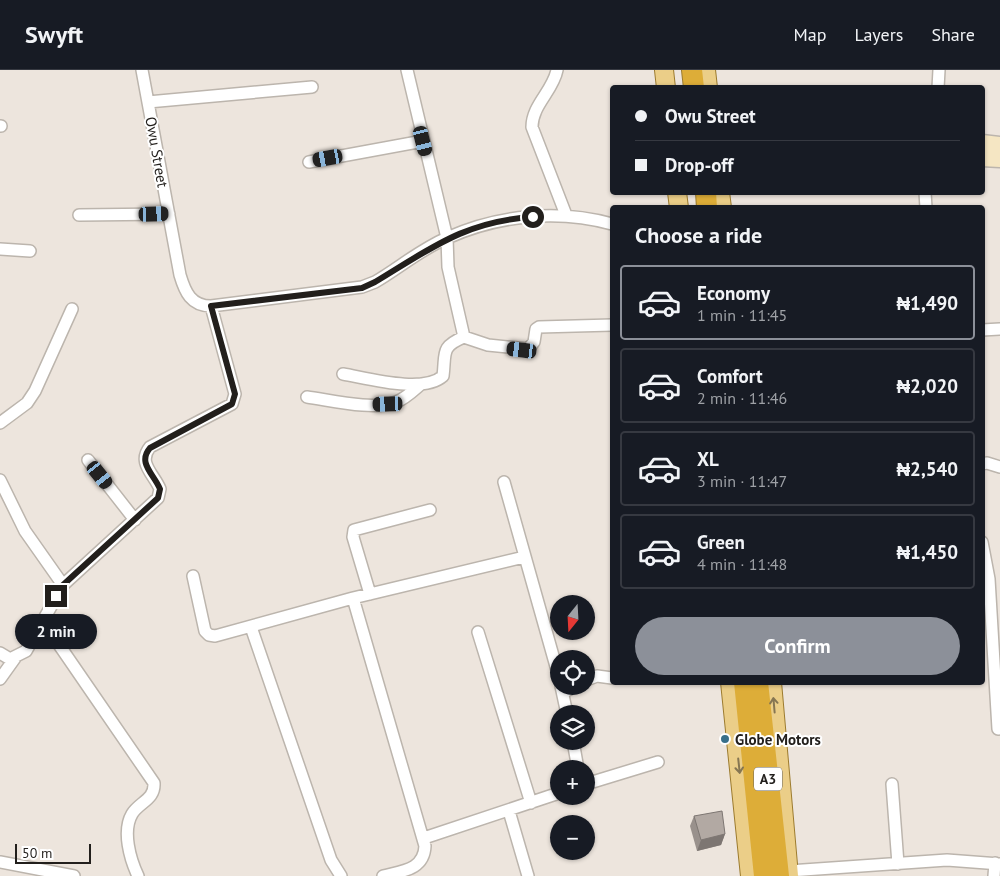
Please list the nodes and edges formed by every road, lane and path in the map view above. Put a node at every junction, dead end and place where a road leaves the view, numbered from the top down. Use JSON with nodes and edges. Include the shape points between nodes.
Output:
{"nodes":[{"id":1,"x":142,"y":70,"type":"edge"},
{"id":2,"x":406,"y":70,"type":"edge"},
{"id":3,"x":557,"y":70,"type":"edge"},
{"id":4,"x":664,"y":70,"type":"edge"},
{"id":5,"x":680,"y":70,"type":"edge"},
{"id":6,"x":692,"y":70,"type":"edge"},
{"id":7,"x":706,"y":70,"type":"edge"},
{"id":8,"x":939,"y":70,"type":"edge"},
{"id":9,"x":666,"y":85,"type":"edge"},
{"id":10,"x":682,"y":85,"type":"edge"},
{"id":11,"x":694,"y":85,"type":"edge"},
{"id":12,"x":708,"y":85,"type":"edge"},
{"id":13,"x":938,"y":85,"type":"edge"},
{"id":14,"x":312,"y":87,"type":"dead end"},
{"id":15,"x":148,"y":102,"type":"junction"},
{"id":16,"x":423,"y":141,"type":"junction"},
{"id":17,"x":985,"y":143,"type":"edge"},
{"id":18,"x":1000,"y":145,"type":"edge"},
{"id":19,"x":985,"y":158,"type":"edge"},
{"id":20,"x":1000,"y":159,"type":"edge"},
{"id":21,"x":309,"y":162,"type":"dead end"},
{"id":22,"x":169,"y":214,"type":"junction"},
{"id":23,"x":79,"y":215,"type":"dead end"},
{"id":24,"x":566,"y":215,"type":"junction"},
{"id":25,"x":610,"y":224,"type":"edge"},
{"id":26,"x":446,"y":238,"type":"junction"},
{"id":27,"x":0,"y":248,"type":"edge"},
{"id":28,"x":30,"y":250,"type":"dead end"},
{"id":29,"x":211,"y":306,"type":"junction"},
{"id":30,"x":72,"y":309,"type":"dead end"},
{"id":31,"x":610,"y":325,"type":"edge"},
{"id":32,"x":1000,"y":329,"type":"edge"},
{"id":33,"x":985,"y":330,"type":"edge"},
{"id":34,"x":464,"y":337,"type":"junction"},
{"id":35,"x":342,"y":374,"type":"dead end"},
{"id":36,"x":421,"y":384,"type":"junction"},
{"id":37,"x":307,"y":397,"type":"dead end"},
{"id":38,"x":0,"y":423,"type":"edge"},
{"id":39,"x":88,"y":460,"type":"dead end"},
{"id":40,"x":985,"y":463,"type":"edge"},
{"id":41,"x":1000,"y":467,"type":"edge"},
{"id":42,"x":0,"y":480,"type":"edge"},
{"id":43,"x":504,"y":482,"type":"dead end"},
{"id":44,"x":430,"y":510,"type":"dead end"},
{"id":45,"x":135,"y":520,"type":"junction"},
{"id":46,"x":524,"y":557,"type":"junction"},
{"id":47,"x":985,"y":558,"type":"edge"},
{"id":48,"x":193,"y":576,"type":"dead end"},
{"id":49,"x":63,"y":585,"type":"junction"},
{"id":50,"x":370,"y":594,"type":"junction"},
{"id":51,"x":353,"y":598,"type":"junction"},
{"id":52,"x":42,"y":620,"type":"junction"},
{"id":53,"x":251,"y":627,"type":"junction"},
{"id":54,"x":478,"y":632,"type":"dead end"},
{"id":55,"x":551,"y":650,"type":"edge"},
{"id":56,"x":0,"y":653,"type":"edge"},
{"id":57,"x":15,"y":658,"type":"junction"},
{"id":58,"x":985,"y":663,"type":"edge"},
{"id":59,"x":995,"y":663,"type":"junction"},
{"id":60,"x":595,"y":677,"type":"edge"},
{"id":61,"x":610,"y":678,"type":"edge"},
{"id":62,"x":0,"y":679,"type":"edge"},
{"id":63,"x":730,"y":685,"type":"edge"},
{"id":64,"x":744,"y":685,"type":"edge"},
{"id":65,"x":758,"y":685,"type":"edge"},
{"id":66,"x":772,"y":685,"type":"edge"},
{"id":67,"x":998,"y":729,"type":"dead end"},
{"id":68,"x":658,"y":762,"type":"dead end"},
{"id":69,"x":595,"y":781,"type":"edge"},
{"id":70,"x":892,"y":784,"type":"dead end"},
{"id":71,"x":550,"y":796,"type":"edge"},
{"id":72,"x":530,"y":803,"type":"junction"},
{"id":73,"x":509,"y":811,"type":"junction"},
{"id":74,"x":424,"y":838,"type":"junction"},
{"id":75,"x":0,"y":862,"type":"edge"},
{"id":76,"x":903,"y":864,"type":"junction"},
{"id":77,"x":997,"y":864,"type":"edge"},
{"id":78,"x":419,"y":871,"type":"edge"},
{"id":79,"x":786,"y":874,"type":"edge"},
{"id":80,"x":74,"y":876,"type":"edge"},
{"id":81,"x":138,"y":876,"type":"edge"},
{"id":82,"x":341,"y":876,"type":"edge"},
{"id":83,"x":383,"y":876,"type":"edge"},
{"id":84,"x":528,"y":876,"type":"edge"},
{"id":85,"x":750,"y":876,"type":"edge"},
{"id":86,"x":764,"y":876,"type":"edge"},
{"id":87,"x":908,"y":876,"type":"edge"},
{"id":88,"x":994,"y":876,"type":"edge"}],
"edges":[{"from":1,"to":15,"type":"street","name":"Owu Street"},
{"from":2,"to":16,"type":"street"},
{"from":3,"to":24,"type":"street","via":[[554,83],[532,118],[532,127]]},
{"from":4,"to":9,"type":"main road"},
{"from":5,"to":10,"type":"highway"},
{"from":6,"to":11,"type":"highway"},
{"from":7,"to":12,"type":"main road"},
{"from":8,"to":13,"type":"street"},
{"from":14,"to":15,"type":"street"},
{"from":15,"to":22,"type":"street","name":"Owu Street"},
{"from":16,"to":21,"type":"street"},
{"from":16,"to":26,"type":"street"},
{"from":17,"to":18,"type":"main road"},
{"from":19,"to":20,"type":"main road"},
{"from":22,"to":23,"type":"street"},
{"from":22,"to":29,"type":"street","name":"Owu Street","via":[[184,289],[194,302]]},
{"from":24,"to":25,"type":"street"},
{"from":24,"to":26,"type":"street","via":[[493,222]]},
{"from":26,"to":29,"type":"street","via":[[362,288]]},
{"from":26,"to":34,"type":"street","via":[[448,268]]},
{"from":27,"to":28,"type":"street"},
{"from":29,"to":45,"type":"street","via":[[234,400],[228,408],[146,452],[144,462],[158,484],[160,494]]},
{"from":30,"to":38,"type":"street","via":[[35,391],[21,408]]},
{"from":31,"to":34,"type":"street","via":[[539,327],[528,349],[488,345]]},
{"from":32,"to":33,"type":"street"},
{"from":34,"to":36,"type":"street","via":[[451,342],[446,348],[443,376]]},
{"from":35,"to":36,"type":"street"},
{"from":36,"to":37,"type":"street","via":[[404,398],[388,404]]},
{"from":39,"to":45,"type":"street"},
{"from":40,"to":41,"type":"street"},
{"from":42,"to":49,"type":"street","via":[[25,532]]},
{"from":43,"to":46,"type":"street"},
{"from":44,"to":50,"type":"street","via":[[354,530],[353,537]]},
{"from":45,"to":49,"type":"street"},
{"from":46,"to":50,"type":"street"},
{"from":46,"to":55,"type":"street"},
{"from":47,"to":59,"type":"street"},
{"from":48,"to":53,"type":"street","via":[[205,631],[209,635]]},
{"from":49,"to":52,"type":"street"},
{"from":50,"to":51,"type":"street"},
{"from":51,"to":53,"type":"street"},
{"from":51,"to":74,"type":"street"},
{"from":52,"to":57,"type":"street","via":[[26,651]]},
{"from":52,"to":81,"type":"street","via":[[154,783],[153,794],[133,812],[129,821],[129,847]]},
{"from":53,"to":82,"type":"street","via":[[331,860]]},
{"from":54,"to":72,"type":"street"},
{"from":56,"to":57,"type":"street"},
{"from":57,"to":62,"type":"street"},
{"from":58,"to":59,"type":"street"},
{"from":59,"to":67,"type":"street"},
{"from":60,"to":61,"type":"street"},
{"from":63,"to":85,"type":"main road","one_way":true},
{"from":64,"to":86,"type":"highway","number":"A3"},
{"from":65,"to":79,"type":"highway","number":"A3"},
{"from":79,"to":66,"type":"main road","one_way":true},
{"from":68,"to":69,"type":"street"},
{"from":70,"to":76,"type":"street"},
{"from":71,"to":72,"type":"street"},
{"from":72,"to":73,"type":"street"},
{"from":73,"to":74,"type":"street"},
{"from":73,"to":84,"type":"street"},
{"from":74,"to":78,"type":"street"},
{"from":75,"to":80,"type":"street"},
{"from":76,"to":77,"type":"street","via":[[947,860]]},
{"from":76,"to":79,"type":"street"},
{"from":76,"to":87,"type":"street"},
{"from":77,"to":88,"type":"street"},
{"from":78,"to":83,"type":"street","via":[[407,870]]}]}
